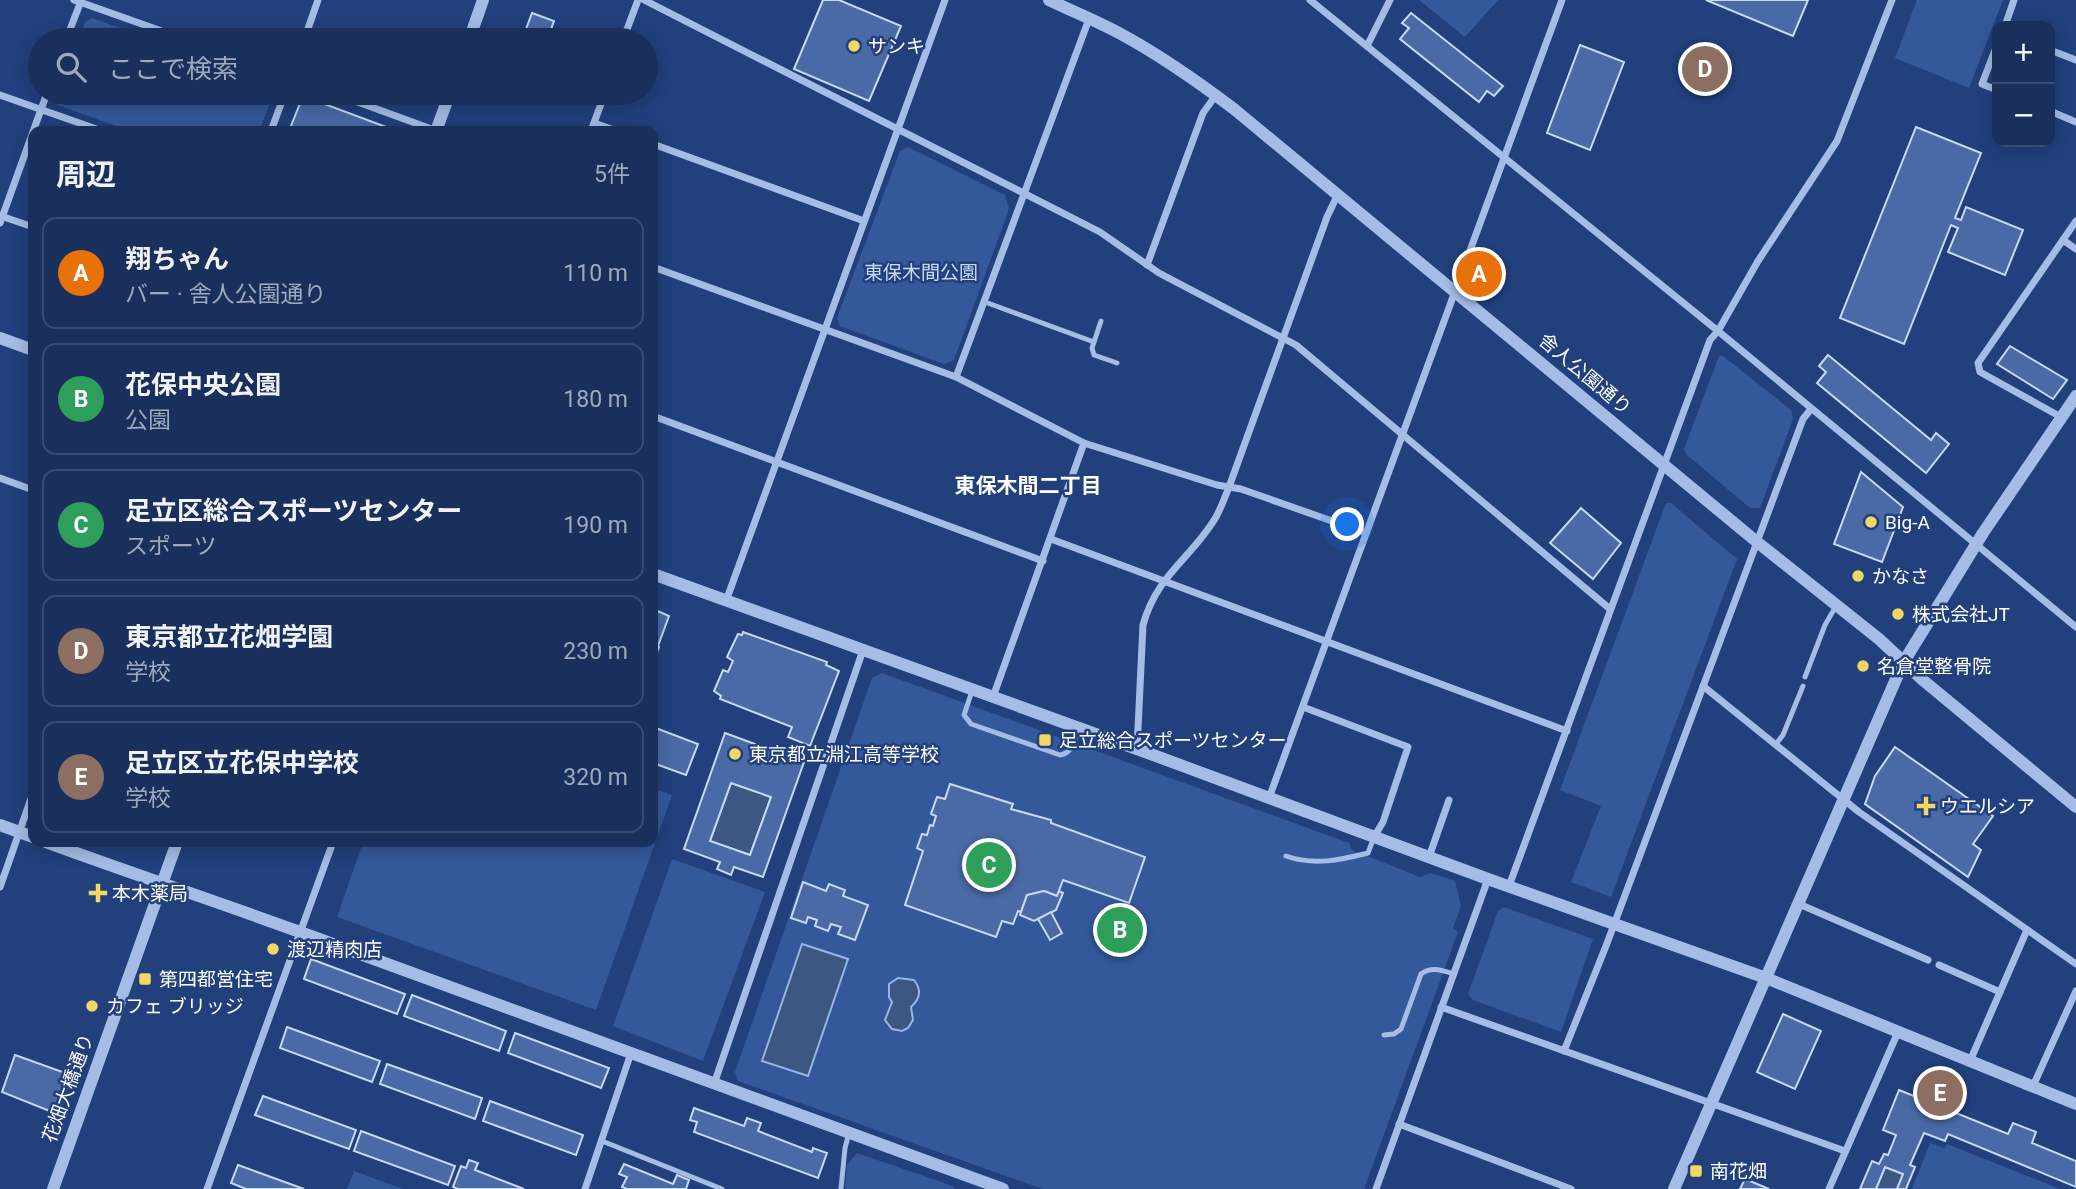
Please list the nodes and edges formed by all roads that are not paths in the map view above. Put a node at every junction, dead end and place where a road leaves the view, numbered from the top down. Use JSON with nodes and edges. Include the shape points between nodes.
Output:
{"nodes":[{"id":1,"x":318,"y":0,"type":"edge"},
{"id":2,"x":483,"y":0,"type":"edge"},
{"id":3,"x":638,"y":0,"type":"edge"},
{"id":4,"x":644,"y":0,"type":"edge"},
{"id":5,"x":945,"y":0,"type":"edge"},
{"id":6,"x":1049,"y":0,"type":"edge"},
{"id":7,"x":1310,"y":0,"type":"edge"},
{"id":8,"x":1390,"y":0,"type":"edge"},
{"id":9,"x":1562,"y":0,"type":"edge"},
{"id":10,"x":1892,"y":0,"type":"edge"},
{"id":11,"x":2014,"y":0,"type":"edge"},
{"id":12,"x":78,"y":1,"type":"edge"},
{"id":13,"x":1089,"y":19,"type":"junction"},
{"id":14,"x":2007,"y":21,"type":"edge"},
{"id":15,"x":70,"y":28,"type":"edge"},
{"id":16,"x":153,"y":28,"type":"edge"},
{"id":17,"x":308,"y":28,"type":"edge"},
{"id":18,"x":472,"y":28,"type":"edge"},
{"id":19,"x":628,"y":28,"type":"edge"},
{"id":20,"x":1367,"y":46,"type":"junction"},
{"id":21,"x":2055,"y":52,"type":"edge"},
{"id":22,"x":1992,"y":58,"type":"edge"},
{"id":23,"x":2076,"y":60,"type":"edge"},
{"id":24,"x":1992,"y":88,"type":"edge"},
{"id":25,"x":0,"y":95,"type":"edge"},
{"id":26,"x":1216,"y":95,"type":"junction"},
{"id":27,"x":28,"y":105,"type":"edge"},
{"id":28,"x":29,"y":105,"type":"edge"},
{"id":29,"x":42,"y":105,"type":"edge"},
{"id":30,"x":281,"y":105,"type":"edge"},
{"id":31,"x":366,"y":105,"type":"edge"},
{"id":32,"x":446,"y":105,"type":"edge"},
{"id":33,"x":601,"y":105,"type":"edge"},
{"id":34,"x":41,"y":109,"type":"junction"},
{"id":35,"x":2055,"y":113,"type":"edge"},
{"id":36,"x":2076,"y":122,"type":"edge"},
{"id":37,"x":594,"y":123,"type":"junction"},
{"id":38,"x":35,"y":126,"type":"edge"},
{"id":39,"x":88,"y":126,"type":"edge"},
{"id":40,"x":273,"y":126,"type":"edge"},
{"id":41,"x":423,"y":126,"type":"edge"},
{"id":42,"x":439,"y":126,"type":"edge"},
{"id":43,"x":593,"y":126,"type":"edge"},
{"id":44,"x":603,"y":126,"type":"edge"},
{"id":45,"x":897,"y":129,"type":"junction"},
{"id":46,"x":28,"y":144,"type":"edge"},
{"id":47,"x":658,"y":146,"type":"edge"},
{"id":48,"x":1504,"y":158,"type":"junction"},
{"id":49,"x":1024,"y":194,"type":"junction"},
{"id":50,"x":1338,"y":194,"type":"junction"},
{"id":51,"x":1,"y":218,"type":"edge"},
{"id":52,"x":864,"y":221,"type":"junction"},
{"id":53,"x":2076,"y":221,"type":"edge"},
{"id":54,"x":28,"y":226,"type":"edge"},
{"id":55,"x":2063,"y":240,"type":"junction"},
{"id":56,"x":2076,"y":249,"type":"edge"},
{"id":57,"x":1147,"y":265,"type":"junction"},
{"id":58,"x":658,"y":269,"type":"edge"},
{"id":59,"x":1456,"y":291,"type":"junction"},
{"id":60,"x":985,"y":302,"type":"junction"},
{"id":61,"x":1101,"y":321,"type":"dead end"},
{"id":62,"x":824,"y":330,"type":"junction"},
{"id":63,"x":1718,"y":331,"type":"junction"},
{"id":64,"x":0,"y":338,"type":"edge"},
{"id":65,"x":1283,"y":338,"type":"junction"},
{"id":66,"x":1094,"y":342,"type":"junction"},
{"id":67,"x":28,"y":348,"type":"edge"},
{"id":68,"x":1116,"y":363,"type":"dead end"},
{"id":69,"x":956,"y":377,"type":"junction"},
{"id":70,"x":2076,"y":397,"type":"edge"},
{"id":71,"x":1811,"y":409,"type":"junction"},
{"id":72,"x":2061,"y":417,"type":"junction"},
{"id":73,"x":658,"y":418,"type":"edge"},
{"id":74,"x":1403,"y":435,"type":"junction"},
{"id":75,"x":1084,"y":443,"type":"junction"},
{"id":76,"x":776,"y":461,"type":"junction"},
{"id":77,"x":1664,"y":465,"type":"junction"},
{"id":78,"x":0,"y":478,"type":"edge"},
{"id":79,"x":1229,"y":487,"type":"junction"},
{"id":80,"x":28,"y":488,"type":"edge"},
{"id":81,"x":1367,"y":533,"type":"junction"},
{"id":82,"x":1051,"y":539,"type":"junction"},
{"id":83,"x":1757,"y":542,"type":"junction"},
{"id":84,"x":1976,"y":544,"type":"junction"},
{"id":85,"x":1043,"y":561,"type":"junction"},
{"id":86,"x":658,"y":576,"type":"edge"},
{"id":87,"x":1163,"y":581,"type":"junction"},
{"id":88,"x":726,"y":601,"type":"junction"},
{"id":89,"x":1836,"y":606,"type":"junction"},
{"id":90,"x":1610,"y":609,"type":"junction"},
{"id":91,"x":2076,"y":627,"type":"edge"},
{"id":92,"x":1327,"y":641,"type":"junction"},
{"id":93,"x":863,"y":650,"type":"junction"},
{"id":94,"x":1903,"y":663,"type":"junction"},
{"id":95,"x":1805,"y":677,"type":"dead end"},
{"id":96,"x":1703,"y":686,"type":"junction"},
{"id":97,"x":1803,"y":686,"type":"dead end"},
{"id":98,"x":972,"y":689,"type":"junction"},
{"id":99,"x":993,"y":696,"type":"junction"},
{"id":100,"x":1303,"y":707,"type":"junction"},
{"id":101,"x":1079,"y":728,"type":"junction"},
{"id":102,"x":1567,"y":731,"type":"junction"},
{"id":103,"x":1776,"y":744,"type":"junction"},
{"id":104,"x":1137,"y":748,"type":"junction"},
{"id":105,"x":1269,"y":798,"type":"junction"},
{"id":106,"x":1844,"y":799,"type":"junction"},
{"id":107,"x":1449,"y":800,"type":"dead end"},
{"id":108,"x":2076,"y":807,"type":"edge"},
{"id":109,"x":28,"y":808,"type":"edge"},
{"id":110,"x":0,"y":825,"type":"edge"},
{"id":111,"x":20,"y":832,"type":"junction"},
{"id":112,"x":28,"y":835,"type":"edge"},
{"id":113,"x":1374,"y":837,"type":"junction"},
{"id":114,"x":60,"y":847,"type":"edge"},
{"id":115,"x":175,"y":847,"type":"edge"},
{"id":116,"x":331,"y":847,"type":"edge"},
{"id":117,"x":1286,"y":856,"type":"dead end"},
{"id":118,"x":1429,"y":857,"type":"junction"},
{"id":119,"x":1488,"y":879,"type":"junction"},
{"id":120,"x":162,"y":884,"type":"junction"},
{"id":121,"x":1509,"y":886,"type":"junction"},
{"id":122,"x":0,"y":887,"type":"edge"},
{"id":123,"x":1799,"y":904,"type":"junction"},
{"id":124,"x":1614,"y":924,"type":"junction"},
{"id":125,"x":2027,"y":930,"type":"junction"},
{"id":126,"x":300,"y":932,"type":"junction"},
{"id":127,"x":1928,"y":960,"type":"dead end"},
{"id":128,"x":2076,"y":964,"type":"edge"},
{"id":129,"x":1939,"y":965,"type":"dead end"},
{"id":130,"x":1454,"y":974,"type":"junction"},
{"id":131,"x":1766,"y":978,"type":"junction"},
{"id":132,"x":2076,"y":991,"type":"edge"},
{"id":133,"x":2000,"y":992,"type":"junction"},
{"id":134,"x":1441,"y":1007,"type":"junction"},
{"id":135,"x":1898,"y":1032,"type":"junction"},
{"id":136,"x":1384,"y":1035,"type":"dead end"},
{"id":137,"x":1564,"y":1051,"type":"junction"},
{"id":138,"x":631,"y":1053,"type":"junction"},
{"id":139,"x":1970,"y":1061,"type":"junction"},
{"id":140,"x":714,"y":1084,"type":"junction"},
{"id":141,"x":2033,"y":1086,"type":"junction"},
{"id":142,"x":1712,"y":1102,"type":"junction"},
{"id":143,"x":2076,"y":1104,"type":"edge"},
{"id":144,"x":1399,"y":1124,"type":"junction"},
{"id":145,"x":849,"y":1133,"type":"junction"},
{"id":146,"x":601,"y":1141,"type":"junction"},
{"id":147,"x":1845,"y":1151,"type":"junction"},
{"id":148,"x":977,"y":1185,"type":"edge"},
{"id":149,"x":53,"y":1189,"type":"edge"},
{"id":150,"x":207,"y":1189,"type":"edge"},
{"id":151,"x":585,"y":1189,"type":"edge"},
{"id":152,"x":722,"y":1189,"type":"edge"},
{"id":153,"x":841,"y":1189,"type":"edge"},
{"id":154,"x":1003,"y":1189,"type":"edge"},
{"id":155,"x":1376,"y":1189,"type":"edge"},
{"id":156,"x":1571,"y":1189,"type":"edge"},
{"id":157,"x":1674,"y":1189,"type":"edge"},
{"id":158,"x":1829,"y":1189,"type":"edge"}],
"edges":[{"from":1,"to":17,"type":"street"},
{"from":2,"to":18,"type":"street"},
{"from":3,"to":19,"type":"street"},
{"from":4,"to":45,"type":"street"},
{"from":5,"to":45,"type":"street"},
{"from":6,"to":13,"type":"street","name":"舎人公園通り"},
{"from":7,"to":20,"type":"street"},
{"from":8,"to":20,"type":"street"},
{"from":9,"to":48,"type":"street"},
{"from":10,"to":63,"type":"street","via":[[1837,141]]},
{"from":11,"to":14,"type":"street"},
{"from":12,"to":15,"type":"street"},
{"from":12,"to":16,"type":"street"},
{"from":13,"to":26,"type":"street","name":"舎人公園通り","via":[[1154,53]]},
{"from":13,"to":49,"type":"street"},
{"from":20,"to":48,"type":"street"},
{"from":21,"to":23,"type":"street"},
{"from":22,"to":24,"type":"street","via":[[1982,84]]},
{"from":25,"to":27,"type":"street"},
{"from":26,"to":50,"type":"street","name":"舎人公園通り"},
{"from":26,"to":57,"type":"street","via":[[1203,113]]},
{"from":28,"to":34,"type":"street"},
{"from":29,"to":34,"type":"street"},
{"from":30,"to":40,"type":"street"},
{"from":31,"to":41,"type":"street"},
{"from":32,"to":42,"type":"street"},
{"from":33,"to":37,"type":"street"},
{"from":34,"to":38,"type":"street"},
{"from":34,"to":39,"type":"street"},
{"from":35,"to":36,"type":"street"},
{"from":37,"to":43,"type":"street"},
{"from":37,"to":44,"type":"street"},
{"from":45,"to":49,"type":"street"},
{"from":45,"to":52,"type":"street"},
{"from":46,"to":51,"type":"street"},
{"from":47,"to":52,"type":"street"},
{"from":48,"to":59,"type":"street"},
{"from":48,"to":63,"type":"street"},
{"from":49,"to":57,"type":"street","via":[[1100,232]]},
{"from":49,"to":60,"type":"street"},
{"from":50,"to":59,"type":"street","name":"舎人公園通り"},
{"from":50,"to":65,"type":"street"},
{"from":51,"to":54,"type":"street"},
{"from":52,"to":62,"type":"street"},
{"from":53,"to":55,"type":"street"},
{"from":55,"to":56,"type":"street"},
{"from":55,"to":72,"type":"street","via":[[1978,363],[1980,372]]},
{"from":57,"to":65,"type":"street"},
{"from":58,"to":62,"type":"street"},
{"from":59,"to":74,"type":"street"},
{"from":59,"to":77,"type":"street","name":"舎人公園通り"},
{"from":60,"to":66,"type":"lane"},
{"from":60,"to":69,"type":"street"},
{"from":61,"to":66,"type":"lane"},
{"from":62,"to":69,"type":"street"},
{"from":62,"to":76,"type":"street"},
{"from":63,"to":71,"type":"street"},
{"from":63,"to":77,"type":"street","via":[[1710,340]]},
{"from":64,"to":67,"type":"street"},
{"from":65,"to":74,"type":"street"},
{"from":65,"to":79,"type":"street"},
{"from":66,"to":68,"type":"lane","via":[[1094,355]]},
{"from":69,"to":75,"type":"street"},
{"from":70,"to":72,"type":"street"},
{"from":71,"to":83,"type":"street","via":[[1803,419]]},
{"from":71,"to":84,"type":"street"},
{"from":72,"to":84,"type":"street"},
{"from":73,"to":76,"type":"street"},
{"from":74,"to":81,"type":"street"},
{"from":74,"to":90,"type":"street"},
{"from":75,"to":79,"type":"street"},
{"from":75,"to":82,"type":"street"},
{"from":76,"to":85,"type":"street"},
{"from":76,"to":88,"type":"street"},
{"from":77,"to":83,"type":"street","name":"舎人公園通り"},
{"from":77,"to":90,"type":"street"},
{"from":78,"to":80,"type":"street"},
{"from":79,"to":81,"type":"street"},
{"from":79,"to":87,"type":"street","via":[[1216,517]]},
{"from":81,"to":92,"type":"street"},
{"from":82,"to":85,"type":"street"},
{"from":82,"to":87,"type":"street"},
{"from":83,"to":89,"type":"street","name":"舎人公園通り"},
{"from":83,"to":96,"type":"street"},
{"from":84,"to":91,"type":"street"},
{"from":84,"to":94,"type":"street"},
{"from":85,"to":99,"type":"street"},
{"from":86,"to":88,"type":"street"},
{"from":87,"to":92,"type":"street"},
{"from":87,"to":104,"type":"street","via":[[1143,625]]},
{"from":88,"to":93,"type":"street"},
{"from":89,"to":94,"type":"street","name":"舎人公園通り"},
{"from":89,"to":95,"type":"lane"},
{"from":90,"to":102,"type":"street"},
{"from":92,"to":100,"type":"street"},
{"from":92,"to":102,"type":"street"},
{"from":93,"to":98,"type":"street"},
{"from":93,"to":140,"type":"street"},
{"from":94,"to":106,"type":"street"},
{"from":94,"to":108,"type":"street","name":"舎人公園通り"},
{"from":96,"to":103,"type":"street"},
{"from":96,"to":124,"type":"street"},
{"from":97,"to":103,"type":"lane"},
{"from":98,"to":99,"type":"street"},
{"from":98,"to":101,"type":"lane","via":[[964,715],[971,724],[1060,755],[1071,750]]},
{"from":99,"to":101,"type":"street"},
{"from":100,"to":105,"type":"street"},
{"from":100,"to":113,"type":"street","via":[[1408,747]]},
{"from":101,"to":104,"type":"street"},
{"from":102,"to":121,"type":"street"},
{"from":103,"to":106,"type":"street"},
{"from":104,"to":105,"type":"street"},
{"from":105,"to":113,"type":"street"},
{"from":106,"to":123,"type":"street"},
{"from":106,"to":125,"type":"street"},
{"from":107,"to":118,"type":"street"},
{"from":109,"to":111,"type":"street"},
{"from":110,"to":111,"type":"street"},
{"from":111,"to":112,"type":"street"},
{"from":111,"to":122,"type":"street"},
{"from":113,"to":117,"type":"lane","via":[[1368,853],[1351,857],[1307,862]]},
{"from":113,"to":118,"type":"street"},
{"from":114,"to":120,"type":"street"},
{"from":115,"to":120,"type":"street","name":"花畑大橋通り"},
{"from":116,"to":126,"type":"street"},
{"from":118,"to":119,"type":"street"},
{"from":119,"to":121,"type":"street"},
{"from":119,"to":130,"type":"street"},
{"from":120,"to":126,"type":"street"},
{"from":120,"to":149,"type":"street","name":"花畑大橋通り"},
{"from":121,"to":124,"type":"street"},
{"from":123,"to":127,"type":"street"},
{"from":123,"to":131,"type":"street"},
{"from":124,"to":131,"type":"street"},
{"from":124,"to":137,"type":"street"},
{"from":125,"to":128,"type":"street"},
{"from":125,"to":133,"type":"street"},
{"from":126,"to":138,"type":"street"},
{"from":126,"to":150,"type":"street"},
{"from":129,"to":133,"type":"street"},
{"from":130,"to":134,"type":"street"},
{"from":130,"to":136,"type":"lane","via":[[1439,969],[1421,974],[1401,1029]]},
{"from":131,"to":135,"type":"street"},
{"from":131,"to":142,"type":"street"},
{"from":132,"to":141,"type":"street"},
{"from":133,"to":139,"type":"street"},
{"from":134,"to":137,"type":"street"},
{"from":134,"to":144,"type":"street"},
{"from":135,"to":139,"type":"street"},
{"from":135,"to":147,"type":"street"},
{"from":137,"to":142,"type":"street"},
{"from":138,"to":140,"type":"street"},
{"from":138,"to":146,"type":"street"},
{"from":139,"to":141,"type":"street"},
{"from":140,"to":145,"type":"street"},
{"from":141,"to":143,"type":"street"},
{"from":142,"to":147,"type":"street"},
{"from":142,"to":157,"type":"street"},
{"from":144,"to":155,"type":"street"},
{"from":144,"to":156,"type":"street"},
{"from":145,"to":148,"type":"street"},
{"from":145,"to":153,"type":"lane"},
{"from":146,"to":151,"type":"street"},
{"from":146,"to":152,"type":"lane"},
{"from":147,"to":158,"type":"street"},
{"from":148,"to":154,"type":"street"}]}
